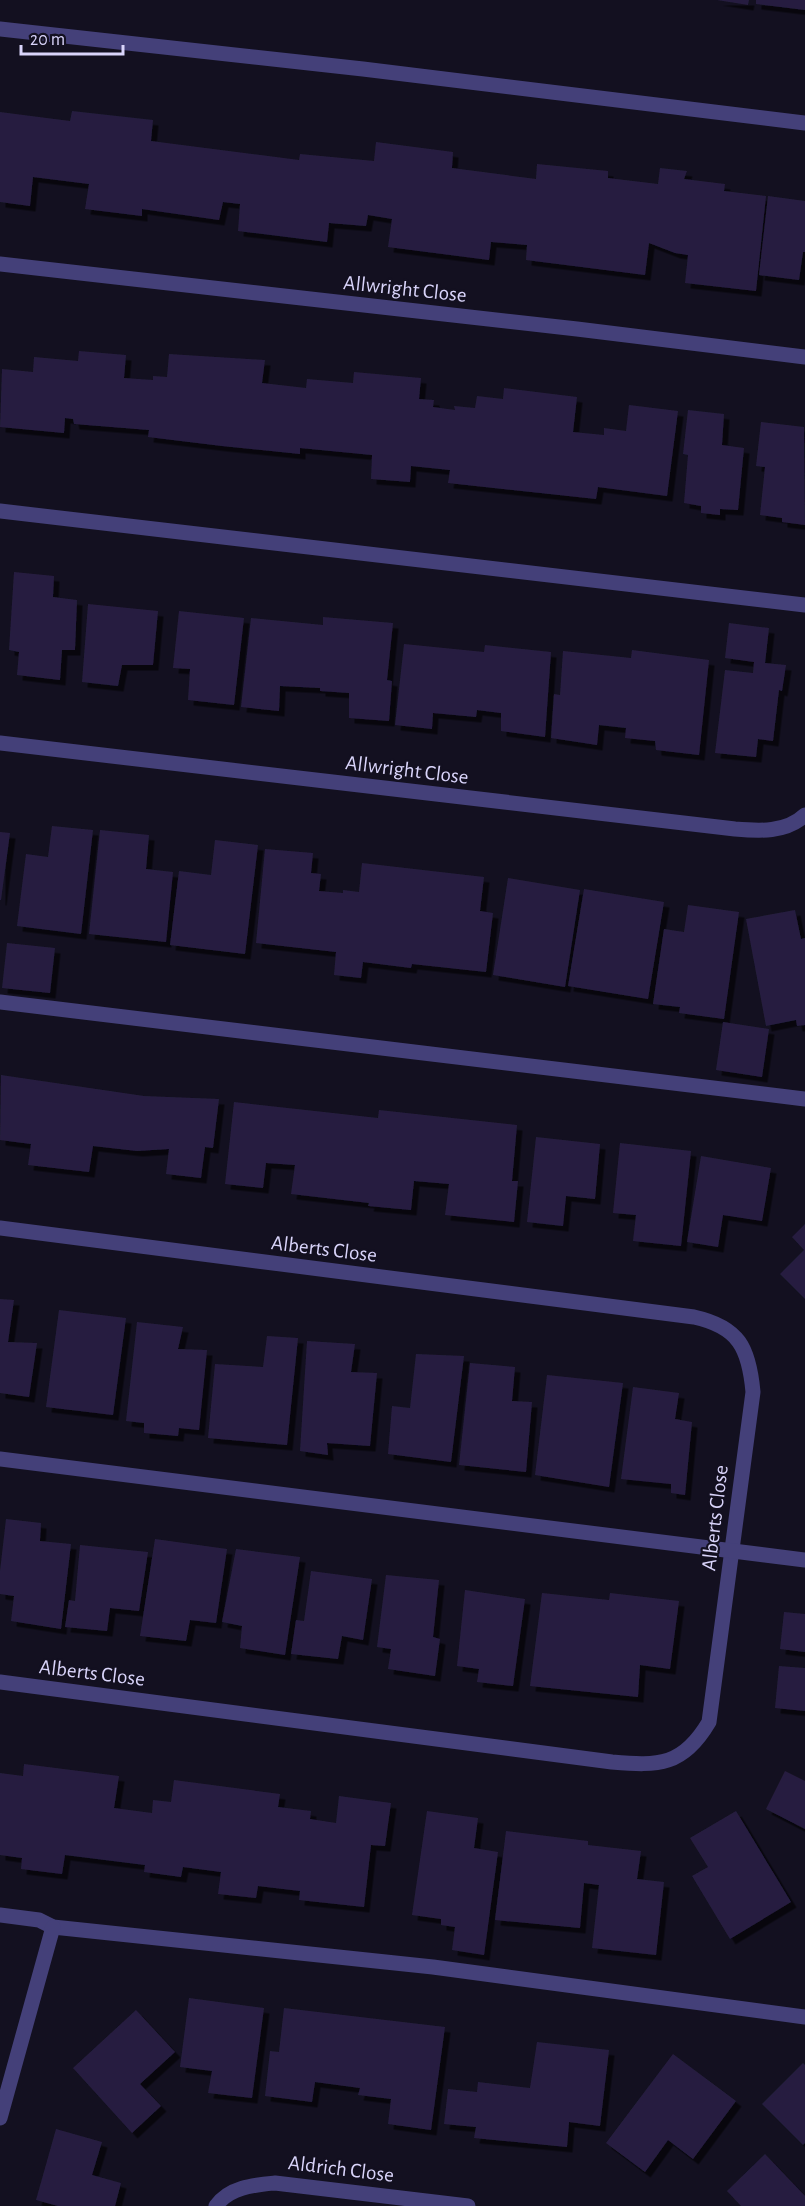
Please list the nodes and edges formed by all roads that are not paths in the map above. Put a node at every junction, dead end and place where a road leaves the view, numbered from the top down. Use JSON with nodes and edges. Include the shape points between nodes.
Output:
{"nodes":[{"id":1,"x":0,"y":29,"type":"edge"},
{"id":2,"x":805,"y":123,"type":"edge"},
{"id":3,"x":0,"y":264,"type":"edge"},
{"id":4,"x":805,"y":357,"type":"edge"},
{"id":5,"x":0,"y":511,"type":"edge"},
{"id":6,"x":805,"y":605,"type":"edge"},
{"id":7,"x":0,"y":743,"type":"edge"},
{"id":8,"x":805,"y":815,"type":"edge"},
{"id":9,"x":0,"y":1002,"type":"edge"},
{"id":10,"x":805,"y":1100,"type":"edge"},
{"id":11,"x":0,"y":1228,"type":"edge"},
{"id":12,"x":0,"y":1459,"type":"edge"},
{"id":13,"x":732,"y":1551,"type":"junction"},
{"id":14,"x":805,"y":1560,"type":"edge"},
{"id":15,"x":0,"y":1682,"type":"edge"},
{"id":16,"x":0,"y":1914,"type":"edge"},
{"id":17,"x":53,"y":1927,"type":"junction"},
{"id":18,"x":805,"y":2017,"type":"edge"},
{"id":19,"x":0,"y":2118,"type":"edge"},
{"id":20,"x":216,"y":2206,"type":"edge"},
{"id":21,"x":468,"y":2206,"type":"edge"}],
"edges":[{"from":1,"to":2,"type":"street"},
{"from":3,"to":4,"type":"street","name":"Allwright Close"},
{"from":5,"to":6,"type":"street"},
{"from":7,"to":8,"type":"street","name":"Allwright Close","via":[[735,829],[782,828]]},
{"from":9,"to":10,"type":"street"},
{"from":11,"to":13,"type":"street","name":"Alberts Close","via":[[694,1317],[717,1324],[736,1337],[746,1350],[753,1392]]},
{"from":12,"to":13,"type":"street"},
{"from":13,"to":14,"type":"street"},
{"from":13,"to":15,"type":"street","name":"Alberts Close","via":[[709,1722],[698,1742],[678,1757],[654,1764],[612,1762]]},
{"from":16,"to":17,"type":"street","via":[[39,1920]]},
{"from":17,"to":18,"type":"street","via":[[433,1967]]},
{"from":17,"to":19,"type":"street"},
{"from":20,"to":21,"type":"street","name":"Aldrich Close","via":[[250,2185],[275,2183]]}]}
